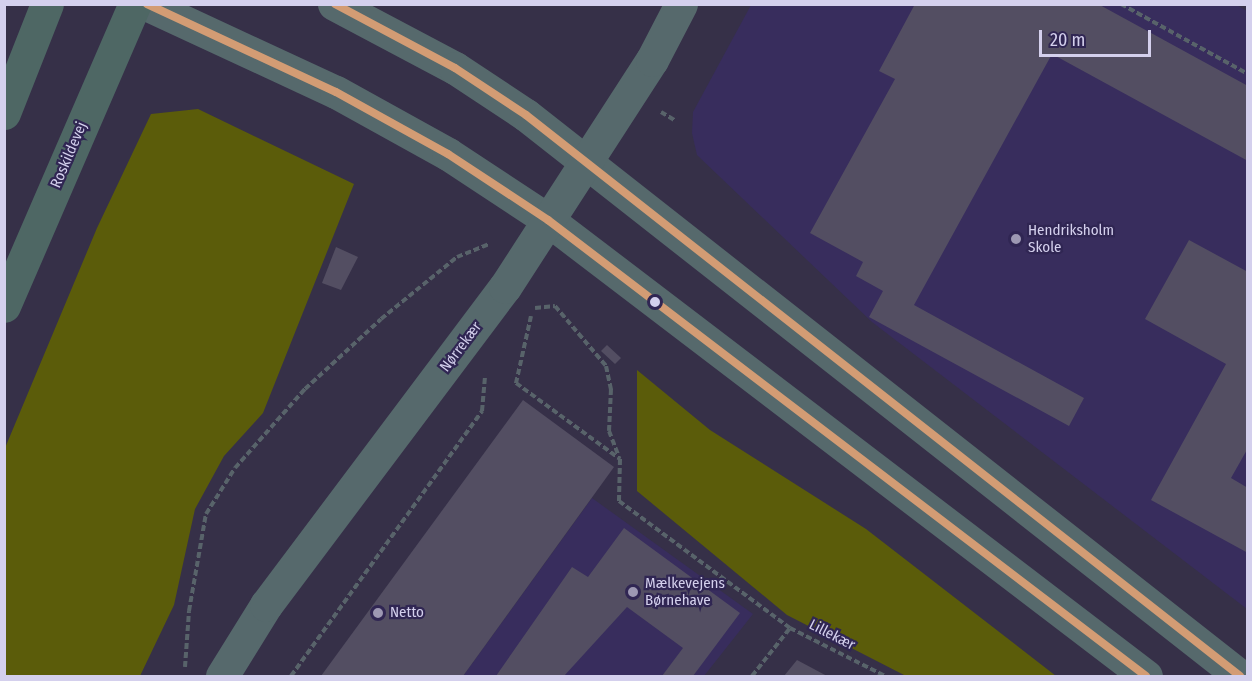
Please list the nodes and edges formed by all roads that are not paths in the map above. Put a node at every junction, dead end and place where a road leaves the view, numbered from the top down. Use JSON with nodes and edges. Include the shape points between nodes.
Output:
{"nodes":[{"id":1,"x":47,"y":4,"type":"edge"},
{"id":2,"x":135,"y":4,"type":"edge"},
{"id":3,"x":146,"y":4,"type":"edge"},
{"id":4,"x":334,"y":4,"type":"edge"},
{"id":5,"x":681,"y":4,"type":"edge"},
{"id":6,"x":4,"y":113,"type":"edge"},
{"id":7,"x":587,"y":163,"type":"junction"},
{"id":8,"x":548,"y":220,"type":"junction"},
{"id":9,"x":4,"y":306,"type":"edge"},
{"id":10,"x":222,"y":676,"type":"edge"},
{"id":11,"x":1146,"y":676,"type":"edge"},
{"id":12,"x":1240,"y":676,"type":"edge"}],
"edges":[{"from":1,"to":6,"type":"main road"},
{"from":2,"to":9,"type":"main road","name":"Roskildevej"},
{"from":3,"to":8,"type":"street","via":[[336,92],[448,154]]},
{"from":4,"to":7,"type":"street","via":[[455,68],[526,115]]},
{"from":5,"to":7,"type":"street","name":"Nørrekær","via":[[652,60]]},
{"from":7,"to":8,"type":"street","name":"Nørrekær"},
{"from":7,"to":12,"type":"street"},
{"from":8,"to":10,"type":"street","name":"Nørrekær","via":[[479,324],[266,605]]},
{"from":8,"to":11,"type":"street"}]}
